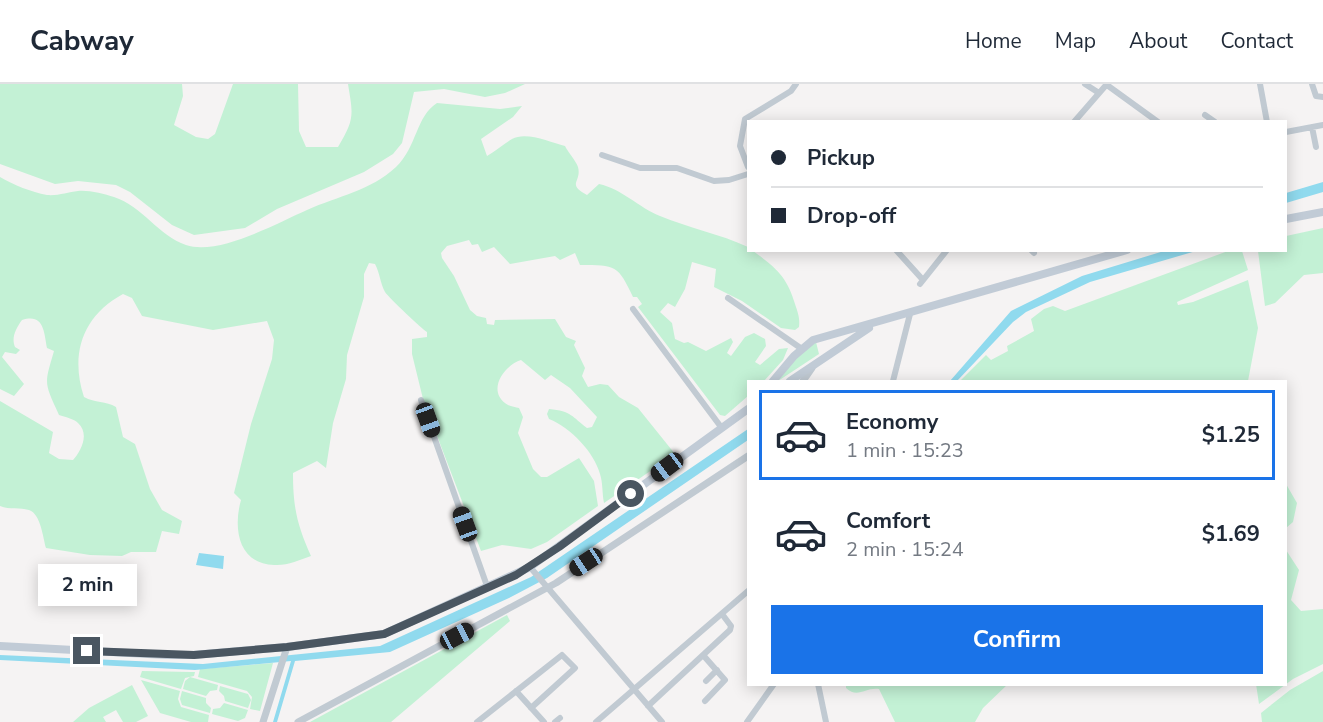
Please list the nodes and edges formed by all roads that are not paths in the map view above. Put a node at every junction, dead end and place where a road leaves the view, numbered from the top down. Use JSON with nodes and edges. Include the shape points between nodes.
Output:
{"nodes":[{"id":1,"x":796,"y":84,"type":"edge"},
{"id":2,"x":1085,"y":84,"type":"edge"},
{"id":3,"x":1260,"y":84,"type":"edge"},
{"id":4,"x":1312,"y":84,"type":"edge"},
{"id":5,"x":1104,"y":88,"type":"edge"},
{"id":6,"x":1323,"y":97,"type":"edge"},
{"id":7,"x":1205,"y":115,"type":"dead end"},
{"id":8,"x":1076,"y":120,"type":"edge"},
{"id":9,"x":1155,"y":120,"type":"edge"},
{"id":10,"x":1212,"y":120,"type":"edge"},
{"id":11,"x":1267,"y":120,"type":"edge"},
{"id":12,"x":1323,"y":125,"type":"edge"},
{"id":13,"x":1312,"y":127,"type":"junction"},
{"id":14,"x":1287,"y":132,"type":"edge"},
{"id":15,"x":1316,"y":147,"type":"dead end"},
{"id":16,"x":602,"y":154,"type":"dead end"},
{"id":17,"x":747,"y":164,"type":"edge"},
{"id":18,"x":747,"y":174,"type":"edge"},
{"id":19,"x":1323,"y":212,"type":"edge"},
{"id":20,"x":1287,"y":219,"type":"edge"},
{"id":21,"x":898,"y":252,"type":"edge"},
{"id":22,"x":945,"y":252,"type":"edge"},
{"id":23,"x":1120,"y":252,"type":"edge"},
{"id":24,"x":728,"y":298,"type":"dead end"},
{"id":25,"x":633,"y":309,"type":"dead end"},
{"id":26,"x":910,"y":314,"type":"junction"},
{"id":27,"x":877,"y":323,"type":"junction"},
{"id":28,"x":802,"y":349,"type":"junction"},
{"id":29,"x":814,"y":365,"type":"junction"},
{"id":30,"x":774,"y":380,"type":"edge"},
{"id":31,"x":792,"y":380,"type":"edge"},
{"id":32,"x":804,"y":380,"type":"edge"},
{"id":33,"x":893,"y":380,"type":"edge"},
{"id":34,"x":421,"y":400,"type":"dead end"},
{"id":35,"x":747,"y":410,"type":"edge"},
{"id":36,"x":722,"y":427,"type":"junction"},
{"id":37,"x":747,"y":457,"type":"edge"},
{"id":38,"x":532,"y":569,"type":"junction"},
{"id":39,"x":488,"y":586,"type":"junction"},
{"id":40,"x":544,"y":586,"type":"junction"},
{"id":41,"x":747,"y":592,"type":"edge"},
{"id":42,"x":722,"y":614,"type":"junction"},
{"id":43,"x":0,"y":646,"type":"edge"},
{"id":44,"x":287,"y":647,"type":"junction"},
{"id":45,"x":703,"y":655,"type":"junction"},
{"id":46,"x":717,"y":670,"type":"junction"},
{"id":47,"x":706,"y":681,"type":"dead end"},
{"id":48,"x":773,"y":686,"type":"edge"},
{"id":49,"x":818,"y":686,"type":"edge"},
{"id":50,"x":634,"y":689,"type":"junction"},
{"id":51,"x":516,"y":691,"type":"junction"},
{"id":52,"x":705,"y":701,"type":"dead end"},
{"id":53,"x":648,"y":706,"type":"junction"},
{"id":54,"x":531,"y":708,"type":"junction"},
{"id":55,"x":264,"y":722,"type":"edge"},
{"id":56,"x":298,"y":722,"type":"edge"},
{"id":57,"x":477,"y":722,"type":"edge"},
{"id":58,"x":544,"y":722,"type":"edge"},
{"id":59,"x":596,"y":722,"type":"edge"},
{"id":60,"x":662,"y":722,"type":"edge"},
{"id":61,"x":747,"y":722,"type":"edge"},
{"id":62,"x":826,"y":722,"type":"edge"}],
"edges":[{"from":1,"to":17,"type":"street","via":[[745,119],[740,146]]},
{"from":2,"to":5,"type":"street"},
{"from":3,"to":11,"type":"street"},
{"from":4,"to":6,"type":"street","via":[[1314,94]]},
{"from":5,"to":8,"type":"street"},
{"from":5,"to":9,"type":"street"},
{"from":7,"to":10,"type":"street"},
{"from":12,"to":13,"type":"street"},
{"from":13,"to":14,"type":"street"},
{"from":13,"to":15,"type":"street"},
{"from":16,"to":18,"type":"street","via":[[640,168],[677,168],[714,181]]},
{"from":19,"to":20,"type":"main road"},
{"from":21,"to":22,"type":"street","via":[[922,282]]},
{"from":23,"to":26,"type":"main road"},
{"from":24,"to":28,"type":"street"},
{"from":25,"to":36,"type":"street"},
{"from":26,"to":27,"type":"main road"},
{"from":26,"to":33,"type":"street"},
{"from":27,"to":28,"type":"main road","via":[[813,340]]},
{"from":27,"to":29,"type":"main road"},
{"from":28,"to":30,"type":"main road"},
{"from":29,"to":31,"type":"main road"},
{"from":29,"to":32,"type":"street"},
{"from":34,"to":39,"type":"street"},
{"from":35,"to":36,"type":"main road"},
{"from":36,"to":38,"type":"main road"},
{"from":37,"to":40,"type":"street"},
{"from":38,"to":39,"type":"main road"},
{"from":38,"to":40,"type":"street"},
{"from":39,"to":44,"type":"main road","via":[[384,634]]},
{"from":40,"to":50,"type":"street"},
{"from":40,"to":56,"type":"street"},
{"from":41,"to":42,"type":"street"},
{"from":42,"to":45,"type":"street","via":[[730,630]]},
{"from":42,"to":50,"type":"street"},
{"from":43,"to":44,"type":"main road","via":[[166,655]]},
{"from":44,"to":55,"type":"street"},
{"from":45,"to":46,"type":"street"},
{"from":45,"to":53,"type":"street"},
{"from":46,"to":47,"type":"street"},
{"from":46,"to":52,"type":"street","via":[[724,683]]},
{"from":48,"to":61,"type":"street"},
{"from":49,"to":62,"type":"street"},
{"from":50,"to":53,"type":"street"},
{"from":50,"to":59,"type":"street"},
{"from":51,"to":54,"type":"street"},
{"from":51,"to":54,"type":"street","via":[[562,655],[575,668]]},
{"from":51,"to":57,"type":"street"},
{"from":53,"to":60,"type":"street"},
{"from":54,"to":58,"type":"street"}]}
